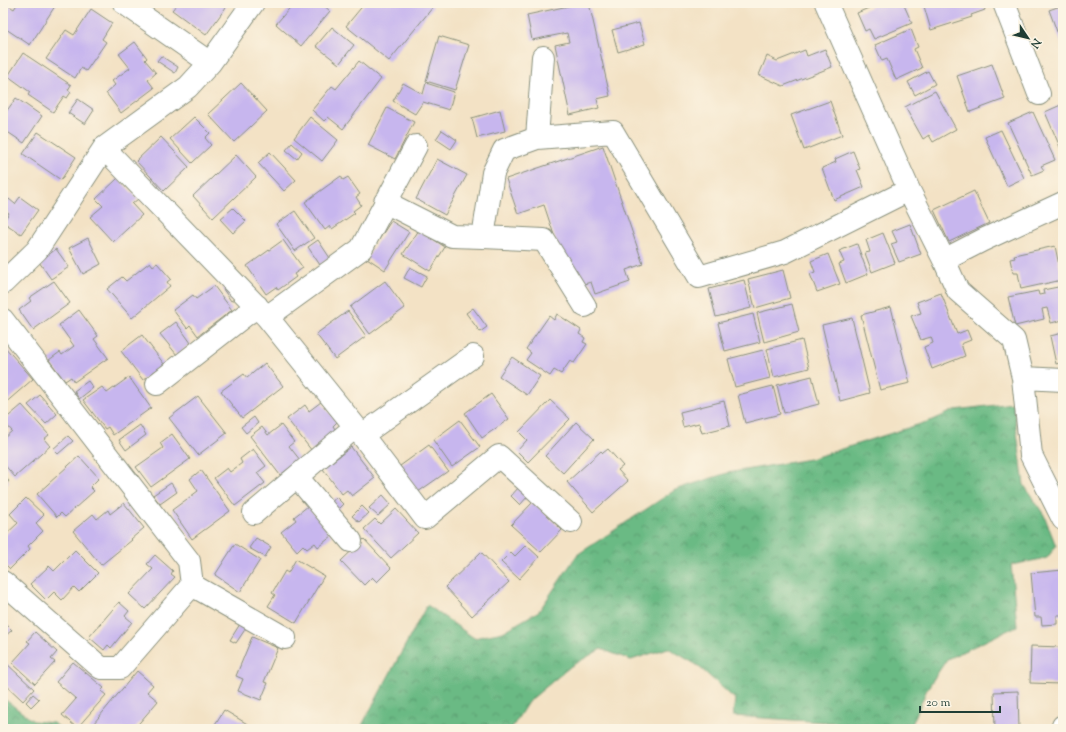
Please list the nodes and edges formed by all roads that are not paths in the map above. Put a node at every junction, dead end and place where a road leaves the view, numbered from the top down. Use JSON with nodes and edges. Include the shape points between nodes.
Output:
{"nodes":[{"id":1,"x":124,"y":3,"type":"edge"},
{"id":2,"x":253,"y":3,"type":"edge"},
{"id":3,"x":826,"y":3,"type":"edge"},
{"id":4,"x":1004,"y":3,"type":"edge"},
{"id":5,"x":543,"y":57,"type":"dead end"},
{"id":6,"x":210,"y":63,"type":"junction"},
{"id":7,"x":1039,"y":94,"type":"dead end"},
{"id":8,"x":537,"y":138,"type":"junction"},
{"id":9,"x":416,"y":146,"type":"dead end"},
{"id":10,"x":104,"y":148,"type":"junction"},
{"id":11,"x":909,"y":190,"type":"junction"},
{"id":12,"x":385,"y":202,"type":"junction"},
{"id":13,"x":1063,"y":203,"type":"edge"},
{"id":14,"x":483,"y":237,"type":"junction"},
{"id":15,"x":944,"y":260,"type":"junction"},
{"id":16,"x":3,"y":283,"type":"edge"},
{"id":17,"x":585,"y":306,"type":"dead end"},
{"id":18,"x":262,"y":312,"type":"junction"},
{"id":19,"x":3,"y":320,"type":"edge"},
{"id":20,"x":473,"y":356,"type":"dead end"},
{"id":21,"x":1023,"y":378,"type":"junction"},
{"id":22,"x":1063,"y":380,"type":"edge"},
{"id":23,"x":157,"y":384,"type":"dead end"},
{"id":24,"x":358,"y":431,"type":"junction"},
{"id":25,"x":297,"y":477,"type":"junction"},
{"id":26,"x":254,"y":513,"type":"dead end"},
{"id":27,"x":1063,"y":519,"type":"edge"},
{"id":28,"x":571,"y":522,"type":"dead end"},
{"id":29,"x":351,"y":541,"type":"dead end"},
{"id":30,"x":3,"y":582,"type":"edge"},
{"id":31,"x":192,"y":585,"type":"junction"},
{"id":32,"x":285,"y":638,"type":"dead end"},
{"id":33,"x":1063,"y":726,"type":"edge"},
{"id":34,"x":1062,"y":729,"type":"edge"}],
"edges":[{"from":1,"to":6,"type":"street"},
{"from":2,"to":6,"type":"street"},
{"from":3,"to":11,"type":"street"},
{"from":4,"to":7,"type":"street"},
{"from":5,"to":8,"type":"street"},
{"from":6,"to":10,"type":"street","via":[[188,87]]},
{"from":8,"to":11,"type":"street","via":[[613,132],[699,277],[785,252]]},
{"from":8,"to":14,"type":"street","via":[[504,150],[493,173]]},
{"from":9,"to":12,"type":"street"},
{"from":10,"to":16,"type":"street","via":[[37,250]]},
{"from":10,"to":18,"type":"street"},
{"from":11,"to":15,"type":"street"},
{"from":12,"to":14,"type":"street","via":[[452,236]]},
{"from":12,"to":18,"type":"street","via":[[361,249]]},
{"from":13,"to":15,"type":"street"},
{"from":14,"to":17,"type":"street","via":[[544,240]]},
{"from":15,"to":21,"type":"street","via":[[958,291],[1014,340]]},
{"from":18,"to":23,"type":"street"},
{"from":18,"to":24,"type":"street"},
{"from":19,"to":31,"type":"street","via":[[189,561]]},
{"from":20,"to":24,"type":"street"},
{"from":21,"to":22,"type":"street"},
{"from":21,"to":27,"type":"street","via":[[1031,455]]},
{"from":24,"to":25,"type":"street"},
{"from":24,"to":28,"type":"street","via":[[425,518],[499,456]]},
{"from":25,"to":26,"type":"street"},
{"from":25,"to":29,"type":"street"},
{"from":30,"to":31,"type":"street","via":[[101,668],[120,668]]},
{"from":31,"to":32,"type":"street"},
{"from":33,"to":34,"type":"street"}]}
